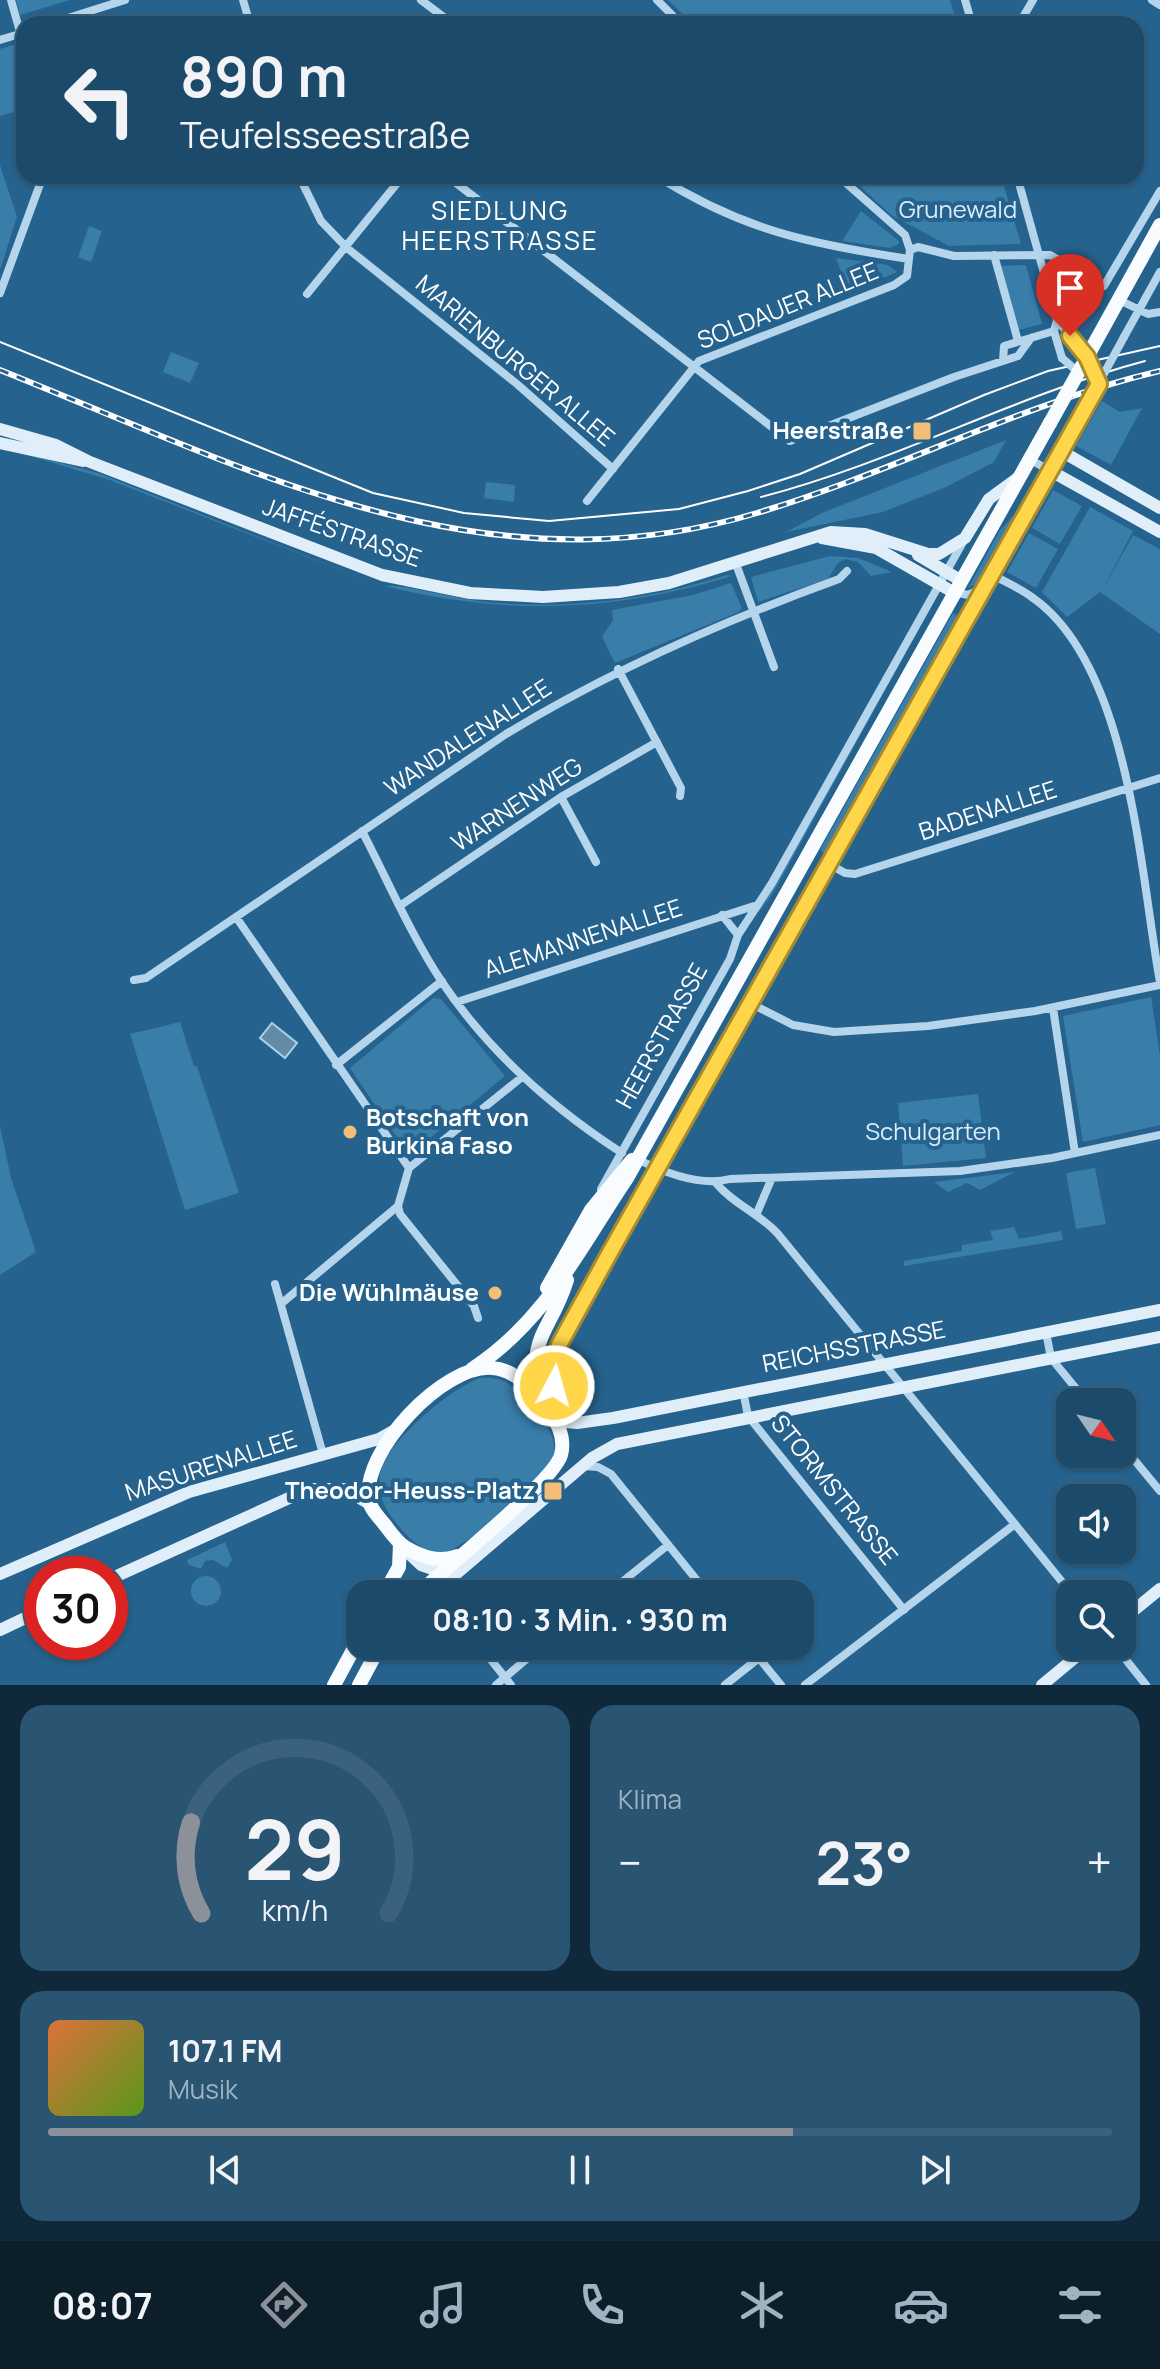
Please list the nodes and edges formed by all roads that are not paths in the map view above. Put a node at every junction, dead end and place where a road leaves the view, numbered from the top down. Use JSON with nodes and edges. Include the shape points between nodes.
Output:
{"nodes":[{"id":1,"x":125,"y":0,"type":"edge"},
{"id":2,"x":421,"y":0,"type":"edge"},
{"id":3,"x":657,"y":0,"type":"edge"},
{"id":4,"x":1152,"y":0,"type":"edge"},
{"id":5,"x":1160,"y":5,"type":"edge"},
{"id":6,"x":74,"y":16,"type":"edge"},
{"id":7,"x":442,"y":16,"type":"edge"},
{"id":8,"x":673,"y":16,"type":"edge"},
{"id":9,"x":40,"y":184,"type":"edge"},
{"id":10,"x":303,"y":184,"type":"edge"},
{"id":11,"x":397,"y":184,"type":"edge"},
{"id":12,"x":457,"y":184,"type":"edge"},
{"id":13,"x":670,"y":184,"type":"edge"},
{"id":14,"x":847,"y":184,"type":"edge"},
{"id":15,"x":1019,"y":184,"type":"edge"},
{"id":16,"x":1160,"y":191,"type":"edge"},
{"id":17,"x":1160,"y":225,"type":"edge"},
{"id":18,"x":347,"y":248,"type":"junction"},
{"id":19,"x":1038,"y":253,"type":"junction"},
{"id":20,"x":909,"y":255,"type":"junction"},
{"id":21,"x":994,"y":255,"type":"junction"},
{"id":22,"x":1160,"y":272,"type":"edge"},
{"id":23,"x":0,"y":293,"type":"edge"},
{"id":24,"x":307,"y":294,"type":"dead end"},
{"id":25,"x":1119,"y":300,"type":"junction"},
{"id":26,"x":1143,"y":312,"type":"junction"},
{"id":27,"x":1160,"y":312,"type":"edge"},
{"id":28,"x":1057,"y":320,"type":"junction"},
{"id":29,"x":1054,"y":331,"type":"junction"},
{"id":30,"x":1031,"y":338,"type":"junction"},
{"id":31,"x":1018,"y":341,"type":"junction"},
{"id":32,"x":1087,"y":351,"type":"junction"},
{"id":33,"x":1003,"y":361,"type":"junction"},
{"id":34,"x":694,"y":367,"type":"junction"},
{"id":35,"x":1078,"y":372,"type":"junction"},
{"id":36,"x":1099,"y":384,"type":"junction"},
{"id":37,"x":0,"y":429,"type":"edge"},
{"id":38,"x":0,"y":443,"type":"edge"},
{"id":39,"x":1061,"y":451,"type":"junction"},
{"id":40,"x":1029,"y":459,"type":"junction"},
{"id":41,"x":90,"y":462,"type":"junction"},
{"id":42,"x":613,"y":469,"type":"junction"},
{"id":43,"x":1049,"y":470,"type":"junction"},
{"id":44,"x":1019,"y":477,"type":"junction"},
{"id":45,"x":587,"y":501,"type":"dead end"},
{"id":46,"x":1160,"y":508,"type":"edge"},
{"id":47,"x":1160,"y":532,"type":"edge"},
{"id":48,"x":822,"y":538,"type":"junction"},
{"id":49,"x":965,"y":538,"type":"junction"},
{"id":50,"x":905,"y":548,"type":"junction"},
{"id":51,"x":736,"y":564,"type":"junction"},
{"id":52,"x":847,"y":571,"type":"dead end"},
{"id":53,"x":991,"y":574,"type":"junction"},
{"id":54,"x":943,"y":578,"type":"junction"},
{"id":55,"x":957,"y":586,"type":"junction"},
{"id":56,"x":984,"y":587,"type":"junction"},
{"id":57,"x":753,"y":610,"type":"junction"},
{"id":58,"x":774,"y":667,"type":"dead end"},
{"id":59,"x":618,"y":669,"type":"junction"},
{"id":60,"x":657,"y":742,"type":"junction"},
{"id":61,"x":1160,"y":778,"type":"edge"},
{"id":62,"x":1127,"y":788,"type":"junction"},
{"id":63,"x":680,"y":796,"type":"dead end"},
{"id":64,"x":561,"y":797,"type":"junction"},
{"id":65,"x":362,"y":831,"type":"junction"},
{"id":66,"x":596,"y":862,"type":"dead end"},
{"id":67,"x":829,"y":864,"type":"junction"},
{"id":68,"x":401,"y":905,"type":"junction"},
{"id":69,"x":754,"y":906,"type":"junction"},
{"id":70,"x":722,"y":915,"type":"junction"},
{"id":71,"x":236,"y":917,"type":"junction"},
{"id":72,"x":738,"y":935,"type":"junction"},
{"id":73,"x":134,"y":980,"type":"dead end"},
{"id":74,"x":442,"y":981,"type":"junction"},
{"id":75,"x":1160,"y":984,"type":"edge"},
{"id":76,"x":457,"y":1002,"type":"junction"},
{"id":77,"x":750,"y":1003,"type":"junction"},
{"id":78,"x":1053,"y":1008,"type":"junction"},
{"id":79,"x":336,"y":1065,"type":"junction"},
{"id":80,"x":522,"y":1077,"type":"junction"},
{"id":81,"x":1160,"y":1135,"type":"edge"},
{"id":82,"x":622,"y":1153,"type":"junction"},
{"id":83,"x":1075,"y":1153,"type":"junction"},
{"id":84,"x":636,"y":1158,"type":"junction"},
{"id":85,"x":409,"y":1168,"type":"junction"},
{"id":86,"x":657,"y":1169,"type":"junction"},
{"id":87,"x":771,"y":1180,"type":"junction"},
{"id":88,"x":716,"y":1183,"type":"junction"},
{"id":89,"x":398,"y":1206,"type":"junction"},
{"id":90,"x":591,"y":1210,"type":"junction"},
{"id":91,"x":757,"y":1213,"type":"junction"},
{"id":92,"x":570,"y":1271,"type":"junction"},
{"id":93,"x":275,"y":1284,"type":"dead end"},
{"id":94,"x":282,"y":1303,"type":"junction"},
{"id":95,"x":1160,"y":1310,"type":"edge"},
{"id":96,"x":533,"y":1316,"type":"junction"},
{"id":97,"x":478,"y":1318,"type":"dead end"},
{"id":98,"x":1046,"y":1332,"type":"junction"},
{"id":99,"x":1160,"y":1337,"type":"edge"},
{"id":100,"x":1051,"y":1358,"type":"junction"},
{"id":101,"x":885,"y":1364,"type":"junction"},
{"id":102,"x":472,"y":1369,"type":"junction"},
{"id":103,"x":903,"y":1386,"type":"junction"},
{"id":104,"x":1076,"y":1388,"type":"edge"},
{"id":105,"x":743,"y":1391,"type":"junction"},
{"id":106,"x":540,"y":1399,"type":"junction"},
{"id":107,"x":748,"y":1416,"type":"junction"},
{"id":108,"x":613,"y":1418,"type":"junction"},
{"id":109,"x":555,"y":1419,"type":"junction"},
{"id":110,"x":395,"y":1430,"type":"junction"},
{"id":111,"x":617,"y":1444,"type":"junction"},
{"id":112,"x":323,"y":1454,"type":"junction"},
{"id":113,"x":1136,"y":1462,"type":"edge"},
{"id":114,"x":582,"y":1466,"type":"junction"},
{"id":115,"x":1160,"y":1491,"type":"edge"},
{"id":116,"x":370,"y":1504,"type":"junction"},
{"id":117,"x":1015,"y":1524,"type":"junction"},
{"id":118,"x":400,"y":1545,"type":"junction"},
{"id":119,"x":668,"y":1545,"type":"junction"},
{"id":120,"x":457,"y":1556,"type":"junction"},
{"id":121,"x":128,"y":1571,"type":"edge"},
{"id":122,"x":440,"y":1573,"type":"junction"},
{"id":123,"x":0,"y":1574,"type":"edge"},
{"id":124,"x":456,"y":1574,"type":"junction"},
{"id":125,"x":392,"y":1580,"type":"edge"},
{"id":126,"x":434,"y":1580,"type":"edge"},
{"id":127,"x":446,"y":1580,"type":"edge"},
{"id":128,"x":624,"y":1580,"type":"edge"},
{"id":129,"x":697,"y":1580,"type":"edge"},
{"id":130,"x":1061,"y":1580,"type":"edge"},
{"id":131,"x":1160,"y":1589,"type":"edge"},
{"id":132,"x":1136,"y":1609,"type":"edge"},
{"id":133,"x":904,"y":1610,"type":"junction"},
{"id":134,"x":24,"y":1619,"type":"edge"},
{"id":135,"x":0,"y":1630,"type":"edge"},
{"id":136,"x":348,"y":1660,"type":"edge"},
{"id":137,"x":372,"y":1660,"type":"edge"},
{"id":138,"x":491,"y":1660,"type":"edge"},
{"id":139,"x":525,"y":1660,"type":"edge"},
{"id":140,"x":756,"y":1660,"type":"edge"},
{"id":141,"x":761,"y":1660,"type":"edge"},
{"id":142,"x":1072,"y":1660,"type":"edge"},
{"id":143,"x":1126,"y":1660,"type":"edge"},
{"id":144,"x":504,"y":1677,"type":"junction"},
{"id":145,"x":334,"y":1685,"type":"edge"},
{"id":146,"x":359,"y":1685,"type":"edge"},
{"id":147,"x":496,"y":1685,"type":"edge"},
{"id":148,"x":511,"y":1685,"type":"edge"},
{"id":149,"x":725,"y":1685,"type":"edge"},
{"id":150,"x":781,"y":1685,"type":"edge"},
{"id":151,"x":805,"y":1685,"type":"edge"},
{"id":152,"x":1042,"y":1685,"type":"edge"},
{"id":153,"x":1146,"y":1685,"type":"edge"}],
"edges":[{"from":1,"to":6,"type":"street"},
{"from":2,"to":7,"type":"street"},
{"from":3,"to":8,"type":"street"},
{"from":4,"to":5,"type":"street"},
{"from":9,"to":23,"type":"street"},
{"from":10,"to":18,"type":"street","name":"MARIENBURGER ALLEE","via":[[321,221]]},
{"from":11,"to":18,"type":"street"},
{"from":12,"to":34,"type":"street"},
{"from":13,"to":20,"type":"street","via":[[750,225],[797,240]]},
{"from":14,"to":20,"type":"street","via":[[905,235]]},
{"from":15,"to":19,"type":"street"},
{"from":16,"to":19,"type":"street","via":[[1104,286]]},
{"from":17,"to":25,"type":"main road","name":"HEERSTRASSE"},
{"from":18,"to":24,"type":"street"},
{"from":18,"to":42,"type":"street","name":"MARIENBURGER ALLEE","via":[[517,384]]},
{"from":19,"to":21,"type":"street"},
{"from":19,"to":28,"type":"street"},
{"from":20,"to":21,"type":"street","via":[[918,247],[954,256]]},
{"from":20,"to":34,"type":"street","name":"SOLDAUER ALLEE","via":[[909,273],[896,284]]},
{"from":21,"to":31,"type":"street"},
{"from":22,"to":26,"type":"street"},
{"from":25,"to":26,"type":"street"},
{"from":25,"to":32,"type":"main road","name":"HEERSTRASSE"},
{"from":26,"to":27,"type":"street"},
{"from":26,"to":36,"type":"street","bridge":true},
{"from":28,"to":29,"type":"street"},
{"from":28,"to":32,"type":"street"},
{"from":29,"to":30,"type":"street"},
{"from":29,"to":35,"type":"street","bridge":true,"via":[[1062,358]]},
{"from":30,"to":31,"type":"street"},
{"from":30,"to":33,"type":"street","via":[[1022,353]]},
{"from":31,"to":33,"type":"street","via":[[1001,349]]},
{"from":32,"to":35,"type":"main road","name":"HEERSTRASSE","bridge":true},
{"from":32,"to":36,"type":"street","bridge":true},
{"from":33,"to":34,"type":"street","via":[[790,441]]},
{"from":34,"to":42,"type":"street","name":"SOLDAUER ALLEE"},
{"from":35,"to":40,"type":"main road","name":"HEERSTRASSE","bridge":true},
{"from":36,"to":39,"type":"street","bridge":true},
{"from":37,"to":41,"type":"main road","name":"JAFFÉSTRASSE","via":[[71,450]]},
{"from":38,"to":41,"type":"main road","name":"JAFFÉSTRASSE"},
{"from":39,"to":43,"type":"street"},
{"from":39,"to":46,"type":"main road"},
{"from":40,"to":43,"type":"street"},
{"from":40,"to":44,"type":"main road","name":"HEERSTRASSE"},
{"from":41,"to":51,"type":"main road","name":"JAFFÉSTRASSE","via":[[339,560],[440,588],[519,597],[581,596],[669,583]]},
{"from":42,"to":45,"type":"street","name":"SOLDAUER ALLEE"},
{"from":43,"to":47,"type":"main road"},
{"from":43,"to":53,"type":"street"},
{"from":44,"to":49,"type":"main road","name":"HEERSTRASSE","via":[[989,499]]},
{"from":44,"to":55,"type":"main road","name":"HEERSTRASSE"},
{"from":48,"to":50,"type":"main road","name":"JAFFÉSTRASSE","via":[[831,532],[865,534]]},
{"from":48,"to":51,"type":"main road","name":"JAFFÉSTRASSE"},
{"from":48,"to":54,"type":"main road","name":"JAFFÉSTRASSE","via":[[876,548]]},
{"from":49,"to":50,"type":"main road","name":"JAFFÉSTRASSE","via":[[939,554]]},
{"from":49,"to":54,"type":"street","name":"HEERSTRASSE"},
{"from":50,"to":54,"type":"main road","name":"JAFFÉSTRASSE"},
{"from":51,"to":57,"type":"street"},
{"from":52,"to":57,"type":"street","name":"WANDALENALLEE","via":[[839,579]]},
{"from":53,"to":56,"type":"street"},
{"from":53,"to":62,"type":"street","via":[[1045,608],[1090,667],[1110,713]]},
{"from":54,"to":55,"type":"main road","name":"JAFFÉSTRASSE"},
{"from":54,"to":69,"type":"street","name":"HEERSTRASSE","via":[[772,883]]},
{"from":55,"to":56,"type":"street","via":[[968,595]]},
{"from":55,"to":84,"type":"main road","name":"HEERSTRASSE"},
{"from":56,"to":67,"type":"street"},
{"from":57,"to":58,"type":"street"},
{"from":57,"to":59,"type":"street","name":"WANDALENALLEE"},
{"from":59,"to":60,"type":"street"},
{"from":59,"to":65,"type":"street","name":"WANDALENALLEE","via":[[506,734]]},
{"from":60,"to":63,"type":"street","via":[[681,788]]},
{"from":60,"to":64,"type":"street","name":"WARNENWEG"},
{"from":61,"to":62,"type":"street","name":"BADENALLEE"},
{"from":62,"to":67,"type":"street","name":"BADENALLEE","via":[[855,874]]},
{"from":62,"to":75,"type":"street"},
{"from":64,"to":66,"type":"street"},
{"from":64,"to":68,"type":"street","name":"WARNENWEG"},
{"from":65,"to":68,"type":"street"},
{"from":65,"to":71,"type":"street","name":"WANDALENALLEE"},
{"from":67,"to":77,"type":"street"},
{"from":68,"to":74,"type":"street"},
{"from":69,"to":70,"type":"street","name":"ALEMANNENALLEE"},
{"from":69,"to":72,"type":"street","name":"HEERSTRASSE"},
{"from":70,"to":72,"type":"street"},
{"from":70,"to":76,"type":"street","name":"ALEMANNENALLEE"},
{"from":71,"to":73,"type":"street","name":"WANDALENALLEE","via":[[146,978]]},
{"from":71,"to":79,"type":"street"},
{"from":72,"to":82,"type":"street","name":"HEERSTRASSE","via":[[730,959]]},
{"from":74,"to":76,"type":"street"},
{"from":74,"to":79,"type":"street"},
{"from":75,"to":78,"type":"street"},
{"from":76,"to":80,"type":"street"},
{"from":77,"to":78,"type":"street","via":[[793,1025],[834,1032],[928,1026]]},
{"from":77,"to":86,"type":"street"},
{"from":78,"to":83,"type":"street"},
{"from":79,"to":85,"type":"street"},
{"from":80,"to":82,"type":"street"},
{"from":80,"to":85,"type":"street"},
{"from":81,"to":83,"type":"street"},
{"from":82,"to":90,"type":"street","name":"HEERSTRASSE"},
{"from":83,"to":87,"type":"street","via":[[946,1172]]},
{"from":84,"to":86,"type":"street"},
{"from":84,"to":90,"type":"main road","name":"HEERSTRASSE"},
{"from":84,"to":92,"type":"main road","name":"HEERSTRASSE"},
{"from":85,"to":89,"type":"street"},
{"from":86,"to":88,"type":"street"},
{"from":86,"to":109,"type":"street","via":[[559,1345]]},
{"from":87,"to":88,"type":"street"},
{"from":87,"to":91,"type":"street"},
{"from":88,"to":91,"type":"street"},
{"from":89,"to":94,"type":"street"},
{"from":89,"to":97,"type":"street"},
{"from":90,"to":96,"type":"main road","name":"HEERSTRASSE"},
{"from":91,"to":101,"type":"street"},
{"from":92,"to":96,"type":"main road","name":"HEERSTRASSE"},
{"from":92,"to":106,"type":"main road","name":"HEERSTRASSE","via":[[536,1346]]},
{"from":93,"to":94,"type":"street"},
{"from":94,"to":112,"type":"street"},
{"from":95,"to":98,"type":"main road","name":"REICHSSTRASSE"},
{"from":96,"to":102,"type":"main road","name":"HEERSTRASSE","via":[[508,1344]]},
{"from":98,"to":100,"type":"street"},
{"from":98,"to":101,"type":"main road","name":"REICHSSTRASSE"},
{"from":99,"to":100,"type":"main road","name":"REICHSSTRASSE"},
{"from":100,"to":103,"type":"main road","name":"REICHSSTRASSE"},
{"from":100,"to":104,"type":"street"},
{"from":101,"to":103,"type":"street"},
{"from":101,"to":105,"type":"main road","name":"REICHSSTRASSE"},
{"from":102,"to":106,"type":"main road","via":[[506,1371]]},
{"from":102,"to":110,"type":"main road","via":[[437,1391]]},
{"from":103,"to":107,"type":"main road","name":"REICHSSTRASSE"},
{"from":103,"to":117,"type":"street"},
{"from":105,"to":107,"type":"street","name":"STORMSTRASSE"},
{"from":105,"to":108,"type":"main road","name":"REICHSSTRASSE"},
{"from":106,"to":109,"type":"main road"},
{"from":107,"to":111,"type":"main road","name":"REICHSSTRASSE"},
{"from":107,"to":133,"type":"street","name":"STORMSTRASSE"},
{"from":108,"to":109,"type":"main road","name":"REICHSSTRASSE","via":[[577,1423]]},
{"from":108,"to":111,"type":"main road"},
{"from":109,"to":120,"type":"main road","via":[[562,1451],[550,1476]]},
{"from":110,"to":112,"type":"main road","name":"MASURENALLEE"},
{"from":110,"to":116,"type":"main road","via":[[373,1468]]},
{"from":111,"to":114,"type":"main road","name":"REICHSSTRASSE"},
{"from":112,"to":123,"type":"main road","name":"MASURENALLEE","via":[[189,1492]]},
{"from":113,"to":115,"type":"street"},
{"from":114,"to":119,"type":"street","via":[[611,1474]]},
{"from":114,"to":124,"type":"main road"},
{"from":116,"to":118,"type":"main road"},
{"from":116,"to":121,"type":"main road","via":[[344,1489],[309,1489]]},
{"from":117,"to":130,"type":"street"},
{"from":117,"to":133,"type":"street"},
{"from":118,"to":120,"type":"main road","via":[[432,1559]]},
{"from":118,"to":122,"type":"main road","via":[[416,1562]]},
{"from":118,"to":125,"type":"main road","via":[[399,1567]]},
{"from":119,"to":128,"type":"street"},
{"from":119,"to":129,"type":"street"},
{"from":120,"to":122,"type":"main road"},
{"from":122,"to":124,"type":"main road"},
{"from":122,"to":126,"type":"main road"},
{"from":124,"to":127,"type":"main road"},
{"from":131,"to":132,"type":"main road"},
{"from":133,"to":151,"type":"street"},
{"from":134,"to":135,"type":"main road"},
{"from":136,"to":145,"type":"main road"},
{"from":137,"to":146,"type":"main road"},
{"from":138,"to":144,"type":"street"},
{"from":139,"to":144,"type":"street"},
{"from":140,"to":149,"type":"street"},
{"from":141,"to":150,"type":"street"},
{"from":142,"to":152,"type":"main road"},
{"from":143,"to":153,"type":"street"},
{"from":144,"to":147,"type":"street"},
{"from":144,"to":148,"type":"street"}]}
